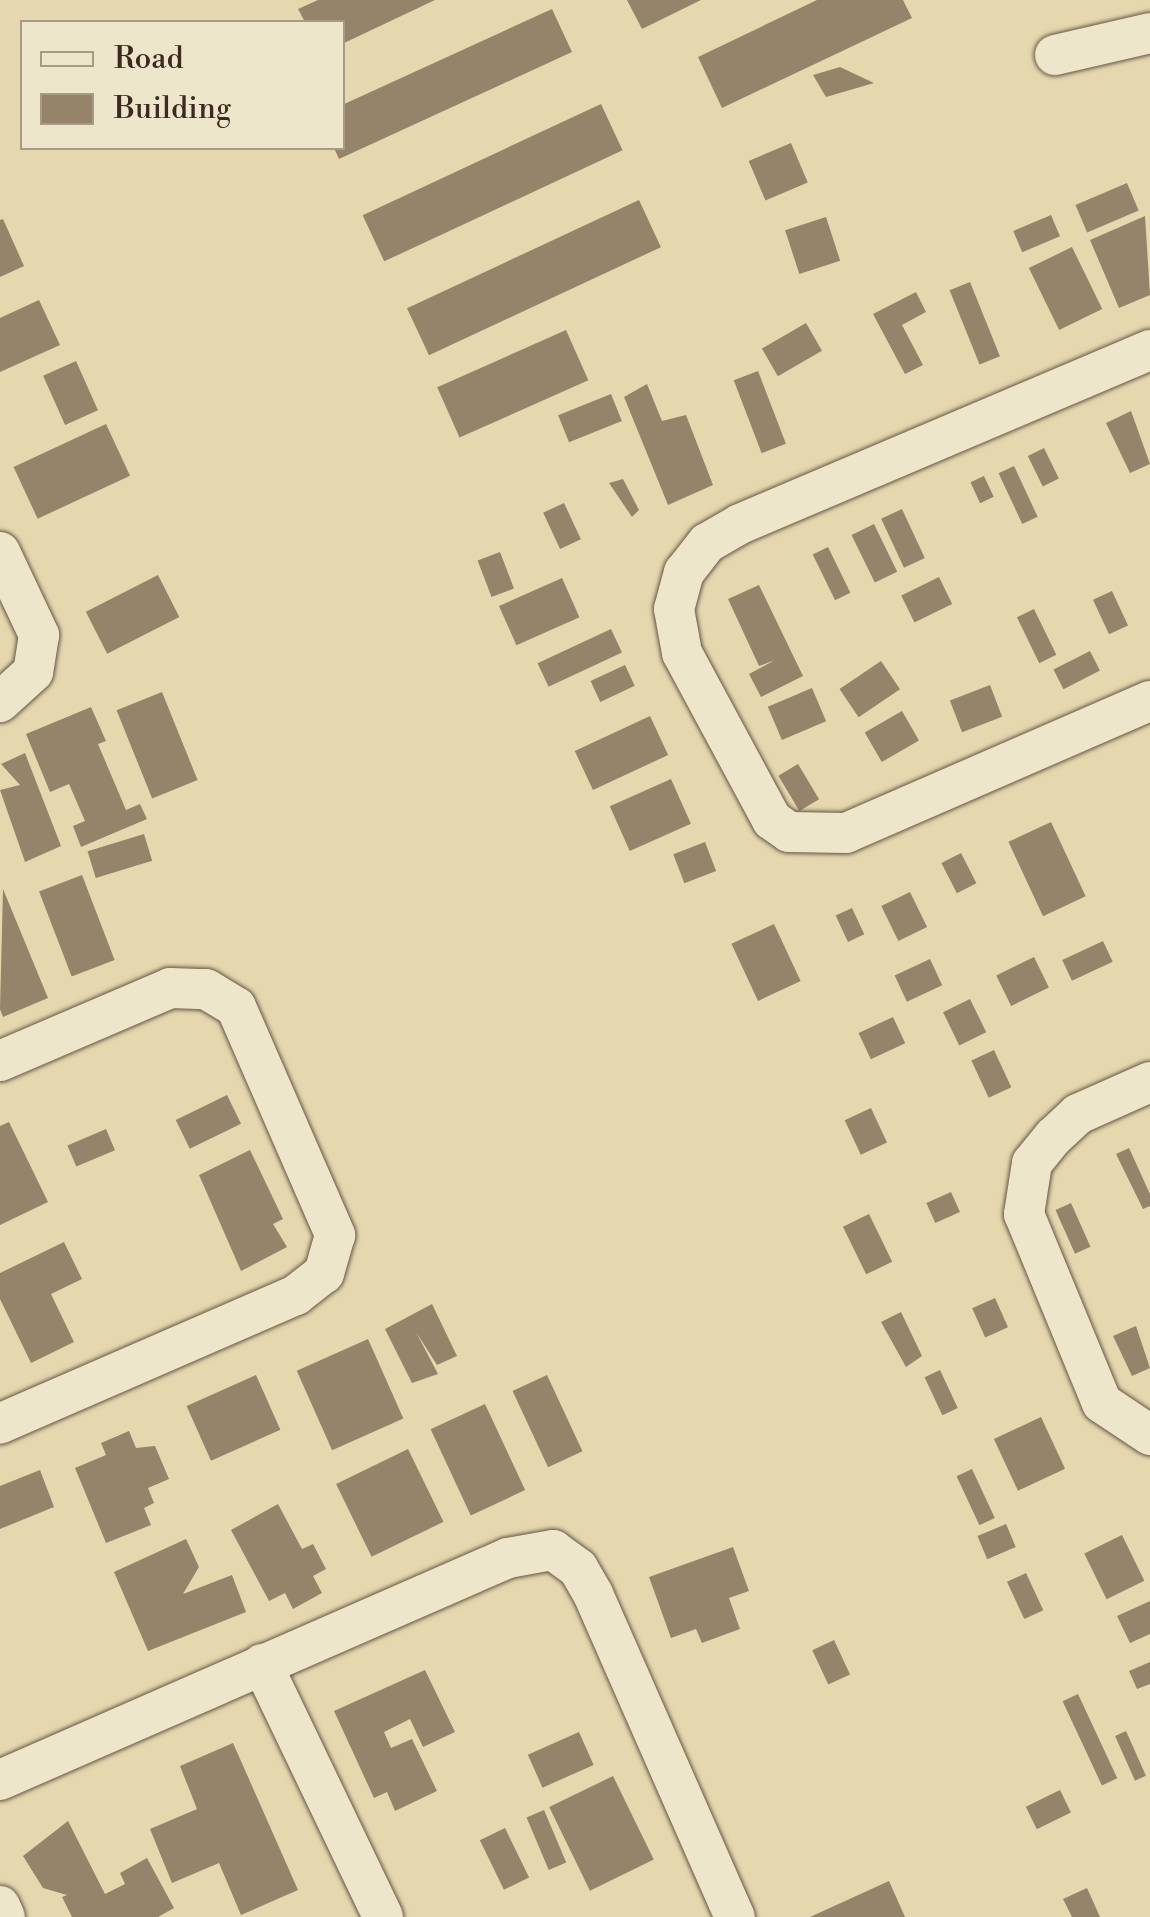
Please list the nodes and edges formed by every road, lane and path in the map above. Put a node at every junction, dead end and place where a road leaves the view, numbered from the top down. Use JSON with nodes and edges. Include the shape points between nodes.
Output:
{"nodes":[{"id":1,"x":1150,"y":33,"type":"edge"},
{"id":2,"x":1056,"y":55,"type":"dead end"},
{"id":3,"x":1150,"y":350,"type":"edge"},
{"id":4,"x":0,"y":552,"type":"edge"},
{"id":5,"x":1150,"y":701,"type":"edge"},
{"id":6,"x":0,"y":702,"type":"edge"},
{"id":7,"x":0,"y":1061,"type":"edge"},
{"id":8,"x":1150,"y":1082,"type":"edge"},
{"id":9,"x":0,"y":1424,"type":"edge"},
{"id":10,"x":1150,"y":1435,"type":"edge"},
{"id":11,"x":262,"y":1664,"type":"junction"},
{"id":12,"x":0,"y":1780,"type":"edge"},
{"id":13,"x":0,"y":1906,"type":"edge"},
{"id":14,"x":5,"y":1917,"type":"edge"},
{"id":15,"x":383,"y":1917,"type":"edge"},
{"id":16,"x":736,"y":1917,"type":"edge"}],
"edges":[{"from":1,"to":2,"type":"street"},
{"from":3,"to":5,"type":"street","via":[[740,524],[707,543],[684,572],[674,609],[682,653],[772,820],[789,832],[846,834]]},
{"from":4,"to":6,"type":"street","via":[[39,635],[34,672]]},
{"from":7,"to":9,"type":"street","via":[[170,988],[206,989],[236,1007],[335,1235],[324,1273],[296,1295]]},
{"from":8,"to":10,"type":"street","via":[[1078,1114],[1054,1136],[1032,1164],[1024,1214],[1102,1403]]},
{"from":11,"to":12,"type":"street"},
{"from":11,"to":15,"type":"street"},
{"from":11,"to":16,"type":"street","via":[[508,1558],[553,1550],[578,1568],[594,1594]]},
{"from":13,"to":14,"type":"street"}]}
